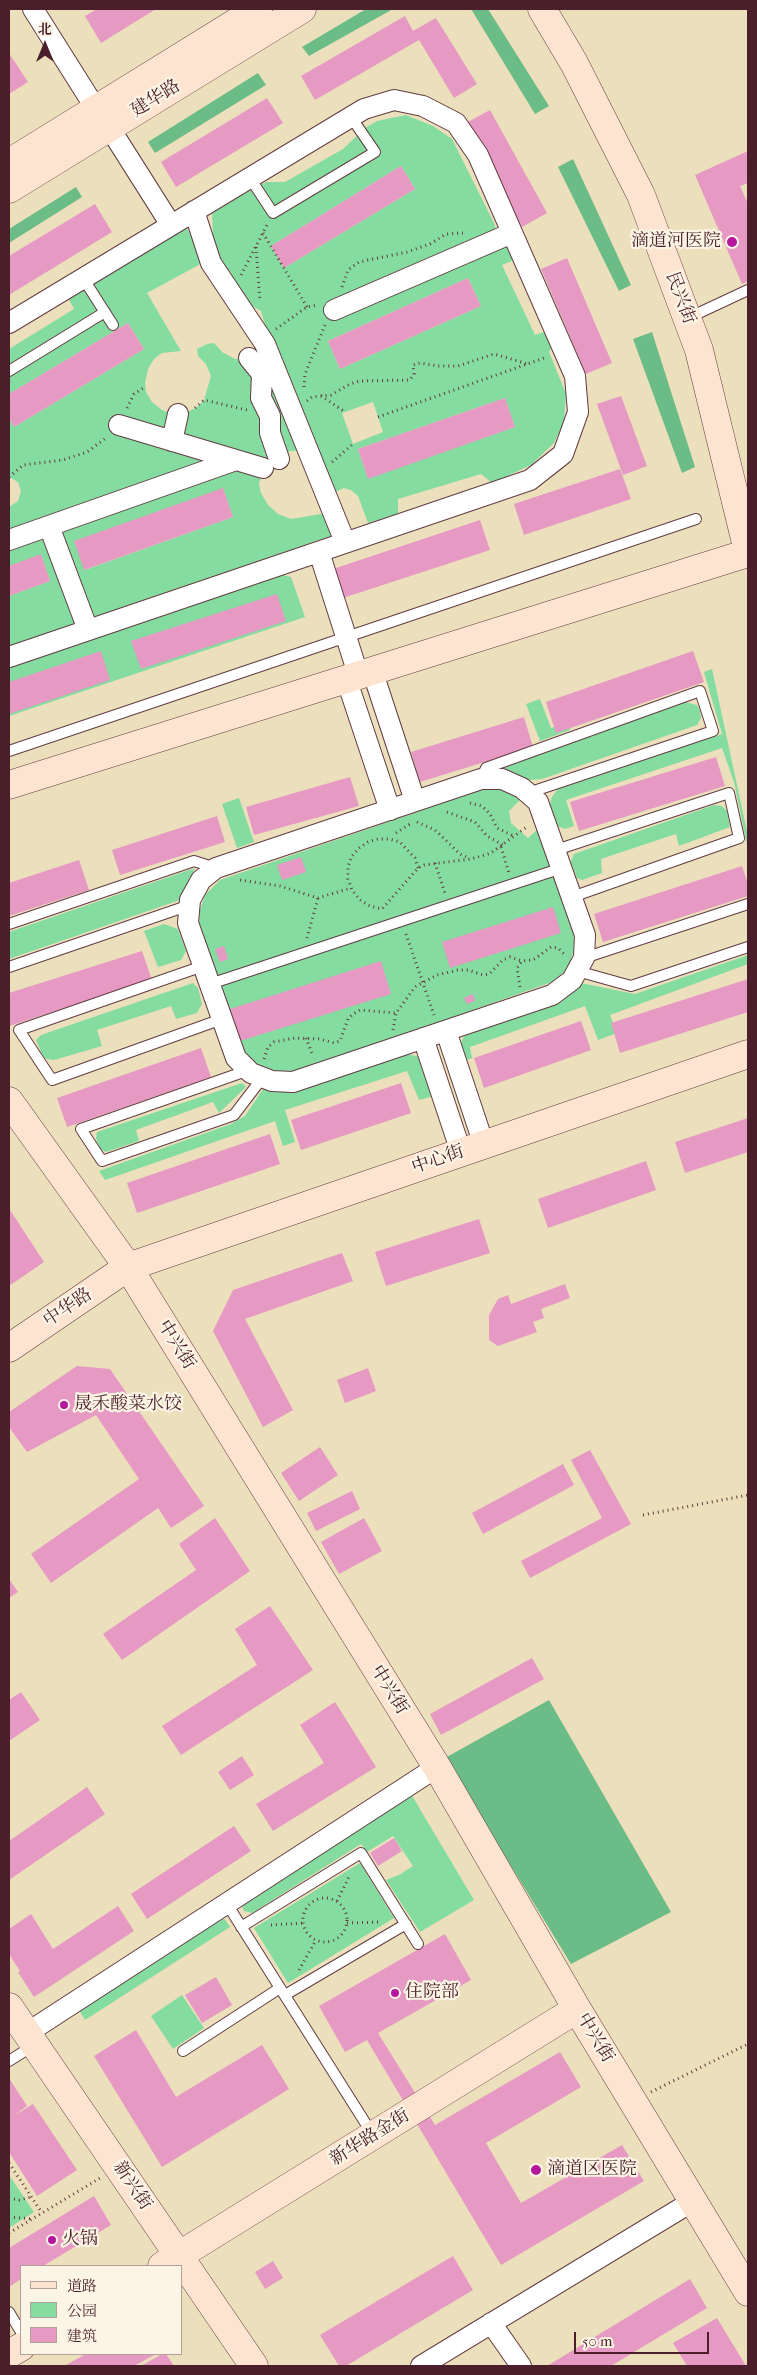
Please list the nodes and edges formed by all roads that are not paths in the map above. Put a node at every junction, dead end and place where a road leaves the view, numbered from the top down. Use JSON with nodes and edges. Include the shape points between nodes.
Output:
{"nodes":[{"id":1,"x":33,"y":9,"type":"edge"},
{"id":2,"x":258,"y":9,"type":"edge"},
{"id":3,"x":302,"y":9,"type":"edge"},
{"id":4,"x":542,"y":9,"type":"edge"},
{"id":5,"x":351,"y":117,"type":"junction"},
{"id":6,"x":103,"y":118,"type":"junction"},
{"id":7,"x":9,"y":163,"type":"edge"},
{"id":8,"x":250,"y":178,"type":"junction"},
{"id":9,"x":9,"y":189,"type":"edge"},
{"id":10,"x":194,"y":211,"type":"junction"},
{"id":11,"x":171,"y":225,"type":"junction"},
{"id":12,"x":512,"y":234,"type":"junction"},
{"id":13,"x":83,"y":278,"type":"junction"},
{"id":14,"x":748,"y":290,"type":"edge"},
{"id":15,"x":334,"y":310,"type":"road end"},
{"id":16,"x":105,"y":312,"type":"junction"},
{"id":17,"x":687,"y":318,"type":"junction"},
{"id":18,"x":9,"y":323,"type":"edge"},
{"id":19,"x":113,"y":325,"type":"dead end"},
{"id":20,"x":249,"y":358,"type":"dead end"},
{"id":21,"x":9,"y":371,"type":"edge"},
{"id":22,"x":178,"y":414,"type":"road end"},
{"id":23,"x":119,"y":425,"type":"road end"},
{"id":24,"x":172,"y":441,"type":"junction"},
{"id":25,"x":236,"y":460,"type":"junction"},
{"id":26,"x":696,"y":519,"type":"dead end"},
{"id":27,"x":49,"y":526,"type":"junction"},
{"id":28,"x":9,"y":540,"type":"edge"},
{"id":29,"x":345,"y":542,"type":"junction"},
{"id":30,"x":319,"y":552,"type":"junction"},
{"id":31,"x":748,"y":552,"type":"edge"},
{"id":32,"x":88,"y":630,"type":"junction"},
{"id":33,"x":346,"y":637,"type":"junction"},
{"id":34,"x":9,"y":657,"type":"edge"},
{"id":35,"x":359,"y":674,"type":"junction"},
{"id":36,"x":9,"y":751,"type":"edge"},
{"id":37,"x":481,"y":779,"type":"junction"},
{"id":38,"x":9,"y":785,"type":"edge"},
{"id":39,"x":528,"y":793,"type":"junction"},
{"id":40,"x":415,"y":801,"type":"junction"},
{"id":41,"x":390,"y":810,"type":"junction"},
{"id":42,"x":559,"y":859,"type":"junction"},
{"id":43,"x":216,"y":868,"type":"junction"},
{"id":44,"x":572,"y":897,"type":"junction"},
{"id":45,"x":748,"y":904,"type":"edge"},
{"id":46,"x":190,"y":905,"type":"junction"},
{"id":47,"x":9,"y":924,"type":"edge"},
{"id":48,"x":748,"y":947,"type":"edge"},
{"id":49,"x":581,"y":964,"type":"junction"},
{"id":50,"x":9,"y":968,"type":"edge"},
{"id":51,"x":207,"y":975,"type":"junction"},
{"id":52,"x":222,"y":1019,"type":"junction"},
{"id":53,"x":436,"y":1034,"type":"junction"},
{"id":54,"x":748,"y":1054,"type":"edge"},
{"id":55,"x":256,"y":1074,"type":"junction"},
{"id":56,"x":9,"y":1101,"type":"edge"},
{"id":57,"x":472,"y":1148,"type":"junction"},
{"id":58,"x":128,"y":1267,"type":"junction"},
{"id":59,"x":9,"y":1348,"type":"edge"},
{"id":60,"x":437,"y":1767,"type":"junction"},
{"id":61,"x":227,"y":1904,"type":"junction"},
{"id":62,"x":405,"y":1923,"type":"junction"},
{"id":63,"x":241,"y":1927,"type":"junction"},
{"id":64,"x":418,"y":1944,"type":"dead end"},
{"id":65,"x":282,"y":1992,"type":"junction"},
{"id":66,"x":577,"y":2010,"type":"junction"},
{"id":67,"x":19,"y":2024,"type":"edge"},
{"id":68,"x":183,"y":2051,"type":"dead end"},
{"id":69,"x":9,"y":2061,"type":"edge"},
{"id":70,"x":374,"y":2136,"type":"junction"},
{"id":71,"x":693,"y":2201,"type":"junction"},
{"id":72,"x":171,"y":2261,"type":"edge"},
{"id":73,"x":182,"y":2275,"type":"edge"},
{"id":74,"x":748,"y":2292,"type":"edge"},
{"id":75,"x":9,"y":2312,"type":"edge"},
{"id":76,"x":492,"y":2323,"type":"junction"},
{"id":77,"x":20,"y":2330,"type":"edge"},
{"id":78,"x":20,"y":2348,"type":"edge"},
{"id":79,"x":9,"y":2354,"type":"edge"},
{"id":80,"x":254,"y":2366,"type":"edge"},
{"id":81,"x":421,"y":2366,"type":"edge"},
{"id":82,"x":521,"y":2366,"type":"edge"}],
"edges":[{"from":1,"to":6,"type":"street"},
{"from":2,"to":6,"type":"street"},
{"from":3,"to":6,"type":"street","name":"建华路"},
{"from":4,"to":17,"type":"street","name":"民兴街","via":[[574,63],[641,195]]},
{"from":5,"to":8,"type":"street"},
{"from":5,"to":8,"type":"lane","via":[[374,152],[273,213]]},
{"from":5,"to":12,"type":"street","via":[[364,109],[394,100],[423,106],[456,123],[478,155]]},
{"from":6,"to":7,"type":"street"},
{"from":6,"to":9,"type":"street","name":"建华路"},
{"from":6,"to":11,"type":"street"},
{"from":8,"to":10,"type":"street"},
{"from":10,"to":11,"type":"street"},
{"from":10,"to":29,"type":"street","via":[[211,263],[265,344]]},
{"from":11,"to":13,"type":"street"},
{"from":12,"to":15,"type":"street"},
{"from":12,"to":29,"type":"street","via":[[575,376],[578,412],[563,454],[530,480]]},
{"from":13,"to":16,"type":"lane"},
{"from":13,"to":18,"type":"street"},
{"from":14,"to":17,"type":"lane"},
{"from":16,"to":19,"type":"lane"},
{"from":16,"to":21,"type":"lane"},
{"from":17,"to":31,"type":"street","name":"民兴街","via":[[699,350]]},
{"from":20,"to":25,"type":"street","via":[[262,374],[260,398],[270,416],[271,464]]},
{"from":22,"to":24,"type":"street"},
{"from":23,"to":24,"type":"street"},
{"from":24,"to":25,"type":"street"},
{"from":25,"to":27,"type":"street"},
{"from":26,"to":33,"type":"lane"},
{"from":27,"to":28,"type":"street"},
{"from":27,"to":32,"type":"street"},
{"from":29,"to":30,"type":"street"},
{"from":30,"to":32,"type":"street"},
{"from":30,"to":33,"type":"street"},
{"from":31,"to":35,"type":"street"},
{"from":32,"to":34,"type":"street"},
{"from":33,"to":35,"type":"street"},
{"from":33,"to":36,"type":"lane"},
{"from":35,"to":38,"type":"street"},
{"from":35,"to":40,"type":"street"},
{"from":35,"to":41,"type":"street"},
{"from":37,"to":39,"type":"street","via":[[502,779]]},
{"from":37,"to":39,"type":"lane","via":[[486,768],[700,691],[713,731]]},
{"from":37,"to":40,"type":"street"},
{"from":39,"to":42,"type":"street","via":[[538,802]]},
{"from":40,"to":41,"type":"street"},
{"from":41,"to":43,"type":"street"},
{"from":42,"to":44,"type":"street"},
{"from":42,"to":44,"type":"lane","via":[[729,793],[739,838]]},
{"from":42,"to":51,"type":"lane","via":[[512,885],[303,954]]},
{"from":43,"to":46,"type":"street","via":[[201,880]]},
{"from":43,"to":47,"type":"lane","via":[[194,861]]},
{"from":44,"to":49,"type":"street","via":[[585,934]]},
{"from":45,"to":49,"type":"lane"},
{"from":46,"to":50,"type":"lane"},
{"from":46,"to":51,"type":"street","via":[[188,923]]},
{"from":48,"to":49,"type":"lane","via":[[630,986]]},
{"from":49,"to":53,"type":"street","via":[[572,980],[552,995]]},
{"from":51,"to":52,"type":"street"},
{"from":51,"to":52,"type":"lane","via":[[19,1030],[52,1080]]},
{"from":52,"to":55,"type":"street","via":[[236,1058]]},
{"from":53,"to":55,"type":"street","via":[[293,1082],[272,1081]]},
{"from":53,"to":57,"type":"street"},
{"from":54,"to":57,"type":"street","name":"中心街"},
{"from":55,"to":55,"type":"lane","via":[[81,1129],[102,1161],[234,1115]]},
{"from":56,"to":58,"type":"street","name":"中兴街"},
{"from":57,"to":58,"type":"street","name":"中心街"},
{"from":58,"to":59,"type":"street","name":"中华路"},
{"from":58,"to":60,"type":"street","name":"中兴街"},
{"from":60,"to":61,"type":"street"},
{"from":60,"to":66,"type":"street","name":"中兴街"},
{"from":61,"to":63,"type":"lane"},
{"from":61,"to":67,"type":"street"},
{"from":62,"to":63,"type":"lane","via":[[362,1853]]},
{"from":62,"to":64,"type":"lane"},
{"from":62,"to":65,"type":"lane"},
{"from":63,"to":65,"type":"lane"},
{"from":65,"to":68,"type":"lane"},
{"from":65,"to":70,"type":"lane"},
{"from":66,"to":70,"type":"street","name":"新华路金街"},
{"from":66,"to":71,"type":"street","name":"中兴街"},
{"from":67,"to":69,"type":"lane"},
{"from":67,"to":72,"type":"street","name":"新兴街","via":[[118,2166]]},
{"from":70,"to":72,"type":"street","name":"新华路金街"},
{"from":71,"to":74,"type":"street","name":"中兴街"},
{"from":71,"to":76,"type":"street"},
{"from":73,"to":80,"type":"street","name":"新兴街"},
{"from":75,"to":77,"type":"lane"},
{"from":76,"to":81,"type":"street"},
{"from":76,"to":82,"type":"street"},
{"from":78,"to":79,"type":"street"}]}
